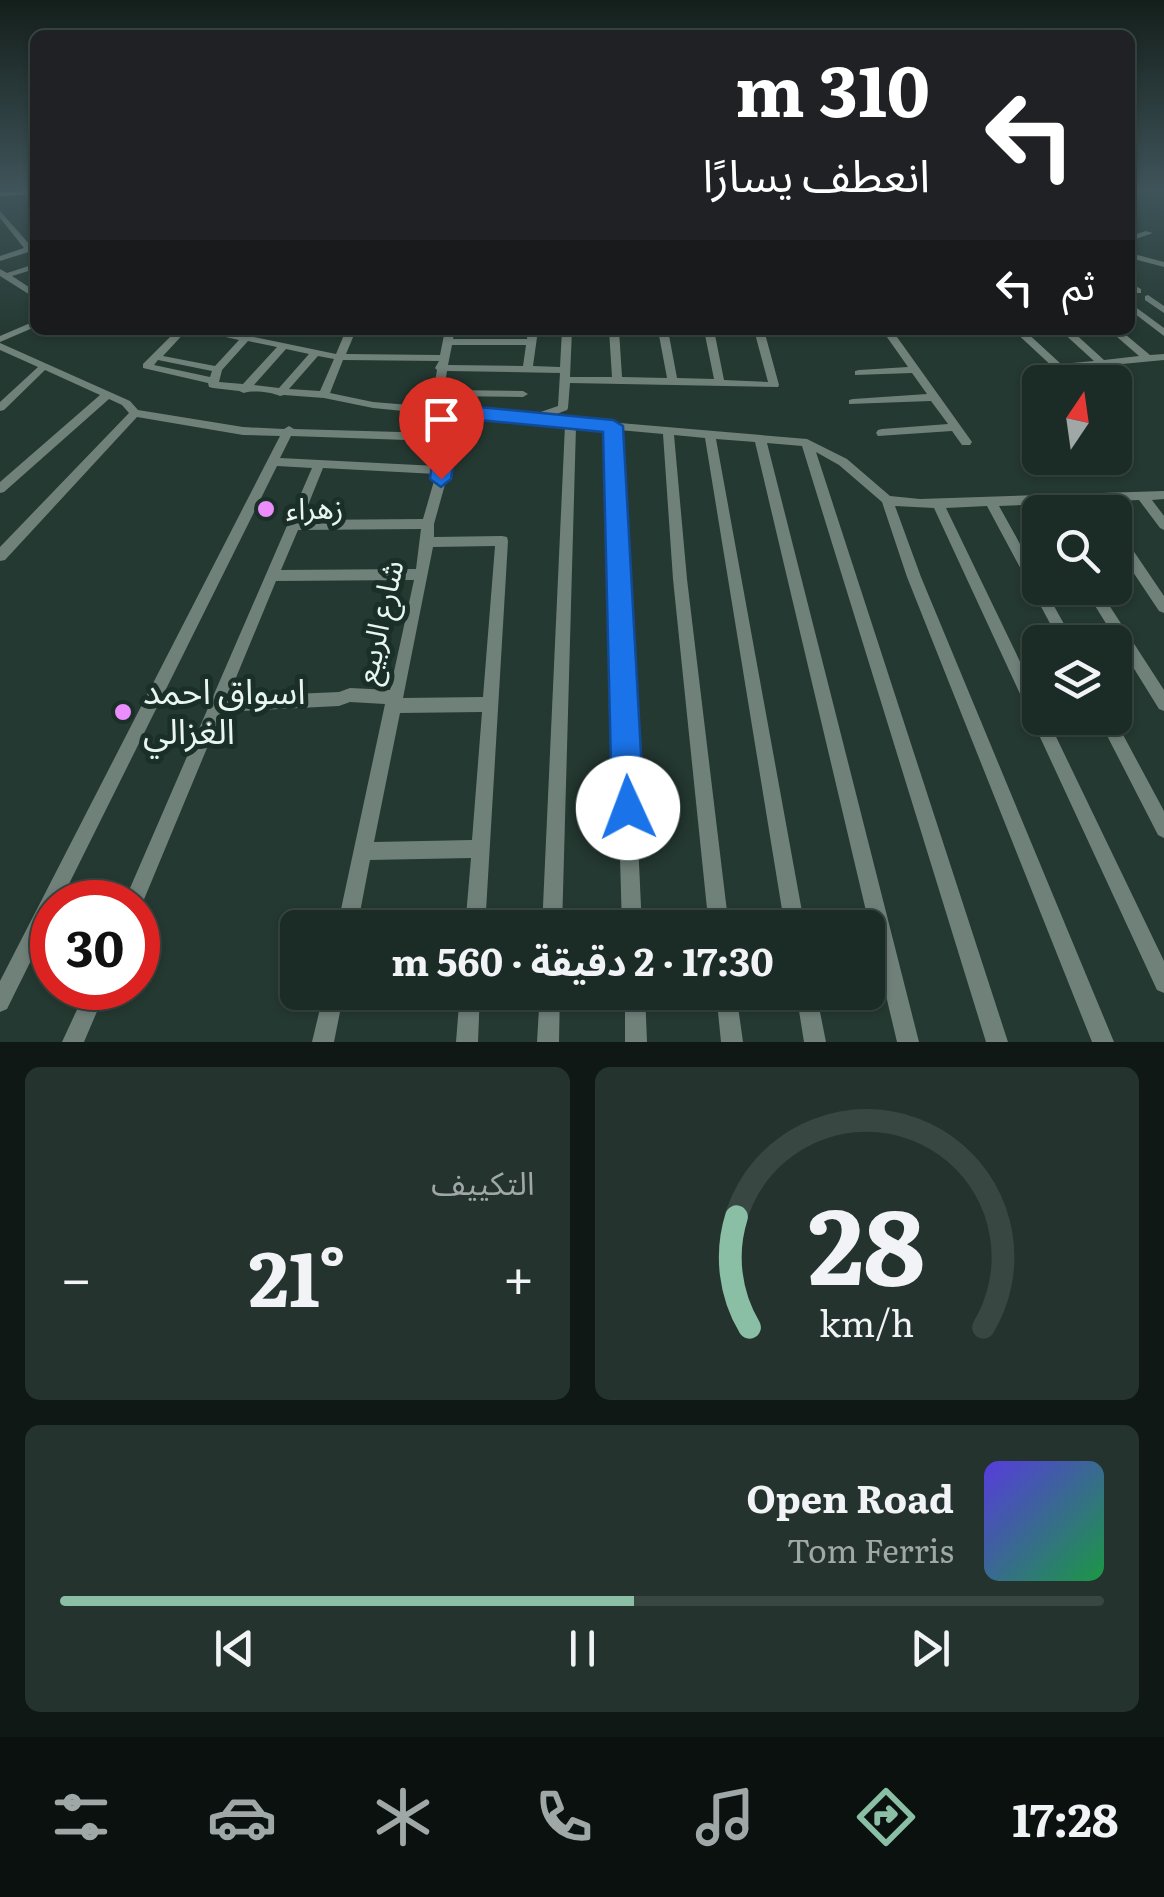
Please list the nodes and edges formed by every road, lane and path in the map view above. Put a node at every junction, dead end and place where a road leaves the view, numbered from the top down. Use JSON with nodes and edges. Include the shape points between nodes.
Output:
{"nodes":[{"id":1,"x":30,"y":249,"type":"edge"},
{"id":2,"x":1135,"y":256,"type":"edge"},
{"id":3,"x":0,"y":259,"type":"edge"},
{"id":4,"x":1164,"y":265,"type":"edge"},
{"id":5,"x":30,"y":267,"type":"edge"},
{"id":6,"x":2,"y":274,"type":"edge"},
{"id":7,"x":30,"y":287,"type":"edge"},
{"id":8,"x":1164,"y":296,"type":"edge"},
{"id":9,"x":1135,"y":310,"type":"edge"},
{"id":10,"x":1164,"y":310,"type":"edge"},
{"id":11,"x":30,"y":328,"type":"edge"},
{"id":12,"x":1164,"y":332,"type":"edge"},
{"id":13,"x":177,"y":335,"type":"edge"},
{"id":14,"x":227,"y":335,"type":"edge"},
{"id":15,"x":251,"y":335,"type":"edge"},
{"id":16,"x":350,"y":335,"type":"edge"},
{"id":17,"x":567,"y":335,"type":"edge"},
{"id":18,"x":614,"y":335,"type":"edge"},
{"id":19,"x":664,"y":335,"type":"edge"},
{"id":20,"x":710,"y":335,"type":"edge"},
{"id":21,"x":761,"y":335,"type":"edge"},
{"id":22,"x":891,"y":335,"type":"edge"},
{"id":23,"x":1024,"y":335,"type":"edge"},
{"id":24,"x":1071,"y":335,"type":"edge"},
{"id":25,"x":1120,"y":335,"type":"edge"},
{"id":26,"x":448,"y":336,"type":"edge"},
{"id":27,"x":532,"y":336,"type":"edge"},
{"id":28,"x":246,"y":341,"type":"junction"},
{"id":29,"x":4,"y":347,"type":"edge"},
{"id":30,"x":283,"y":348,"type":"junction"},
{"id":31,"x":315,"y":353,"type":"junction"},
{"id":32,"x":340,"y":357,"type":"junction"},
{"id":33,"x":1164,"y":357,"type":"edge"},
{"id":34,"x":1148,"y":359,"type":"junction"},
{"id":35,"x":441,"y":363,"type":"junction"},
{"id":36,"x":0,"y":364,"type":"edge"},
{"id":37,"x":1103,"y":364,"type":"junction"},
{"id":38,"x":42,"y":368,"type":"junction"},
{"id":39,"x":528,"y":369,"type":"junction"},
{"id":40,"x":916,"y":370,"type":"junction"},
{"id":41,"x":858,"y":373,"type":"dead end"},
{"id":42,"x":214,"y":375,"type":"junction"},
{"id":43,"x":566,"y":375,"type":"junction"},
{"id":44,"x":673,"y":381,"type":"junction"},
{"id":45,"x":719,"y":381,"type":"junction"},
{"id":46,"x":617,"y":382,"type":"junction"},
{"id":47,"x":244,"y":390,"type":"junction"},
{"id":48,"x":280,"y":393,"type":"junction"},
{"id":49,"x":523,"y":394,"type":"dead end"},
{"id":50,"x":324,"y":395,"type":"junction"},
{"id":51,"x":106,"y":396,"type":"junction"},
{"id":52,"x":935,"y":397,"type":"junction"},
{"id":53,"x":437,"y":401,"type":"junction"},
{"id":54,"x":854,"y":402,"type":"dead end"},
{"id":55,"x":0,"y":408,"type":"edge"},
{"id":56,"x":134,"y":412,"type":"junction"},
{"id":57,"x":527,"y":420,"type":"junction"},
{"id":58,"x":571,"y":423,"type":"junction"},
{"id":59,"x":613,"y":426,"type":"junction"},
{"id":60,"x":956,"y":427,"type":"junction"},
{"id":61,"x":289,"y":430,"type":"junction"},
{"id":62,"x":668,"y":431,"type":"junction"},
{"id":63,"x":882,"y":433,"type":"dead end"},
{"id":64,"x":710,"y":434,"type":"junction"},
{"id":65,"x":442,"y":437,"type":"junction"},
{"id":66,"x":760,"y":439,"type":"junction"},
{"id":67,"x":966,"y":442,"type":"dead end"},
{"id":68,"x":807,"y":444,"type":"junction"},
{"id":69,"x":272,"y":462,"type":"junction"},
{"id":70,"x":319,"y":465,"type":"junction"},
{"id":71,"x":443,"y":470,"type":"junction"},
{"id":72,"x":2,"y":484,"type":"edge"},
{"id":73,"x":1164,"y":495,"type":"edge"},
{"id":74,"x":1132,"y":496,"type":"edge"},
{"id":75,"x":1142,"y":496,"type":"junction"},
{"id":76,"x":887,"y":500,"type":"junction"},
{"id":77,"x":1022,"y":500,"type":"edge"},
{"id":78,"x":990,"y":501,"type":"junction"},
{"id":79,"x":938,"y":503,"type":"junction"},
{"id":80,"x":428,"y":524,"type":"junction"},
{"id":81,"x":294,"y":525,"type":"junction"},
{"id":82,"x":1164,"y":525,"type":"edge"},
{"id":83,"x":426,"y":542,"type":"junction"},
{"id":84,"x":0,"y":556,"type":"edge"},
{"id":85,"x":1132,"y":560,"type":"edge"},
{"id":86,"x":422,"y":574,"type":"junction"},
{"id":87,"x":272,"y":576,"type":"junction"},
{"id":88,"x":1102,"y":605,"type":"edge"},
{"id":89,"x":1164,"y":608,"type":"edge"},
{"id":90,"x":1059,"y":625,"type":"edge"},
{"id":91,"x":393,"y":702,"type":"junction"},
{"id":92,"x":490,"y":704,"type":"junction"},
{"id":93,"x":1164,"y":704,"type":"edge"},
{"id":94,"x":218,"y":705,"type":"junction"},
{"id":95,"x":1115,"y":735,"type":"edge"},
{"id":96,"x":1164,"y":828,"type":"edge"},
{"id":97,"x":480,"y":849,"type":"junction"},
{"id":98,"x":363,"y":850,"type":"junction"},
{"id":99,"x":142,"y":880,"type":"edge"},
{"id":100,"x":351,"y":910,"type":"edge"},
{"id":101,"x":476,"y":910,"type":"edge"},
{"id":102,"x":553,"y":910,"type":"edge"},
{"id":103,"x":631,"y":910,"type":"edge"},
{"id":104,"x":717,"y":910,"type":"edge"},
{"id":105,"x":792,"y":910,"type":"edge"},
{"id":106,"x":1164,"y":983,"type":"edge"},
{"id":107,"x":0,"y":1002,"type":"edge"},
{"id":108,"x":87,"y":1010,"type":"edge"},
{"id":109,"x":330,"y":1010,"type":"edge"},
{"id":110,"x":469,"y":1010,"type":"edge"},
{"id":111,"x":549,"y":1010,"type":"edge"},
{"id":112,"x":635,"y":1010,"type":"edge"},
{"id":113,"x":728,"y":1010,"type":"edge"},
{"id":114,"x":810,"y":1010,"type":"edge"},
{"id":115,"x":73,"y":1042,"type":"edge"},
{"id":116,"x":323,"y":1042,"type":"edge"},
{"id":117,"x":467,"y":1042,"type":"edge"},
{"id":118,"x":548,"y":1042,"type":"edge"},
{"id":119,"x":636,"y":1042,"type":"edge"},
{"id":120,"x":732,"y":1042,"type":"edge"},
{"id":121,"x":816,"y":1042,"type":"edge"},
{"id":122,"x":908,"y":1042,"type":"edge"},
{"id":123,"x":997,"y":1042,"type":"edge"},
{"id":124,"x":1103,"y":1042,"type":"edge"}],
"edges":[{"from":1,"to":3,"type":"street"},
{"from":2,"to":4,"type":"street"},
{"from":5,"to":6,"type":"street"},
{"from":6,"to":7,"type":"street"},
{"from":8,"to":10,"type":"street","via":[[1148,298]]},
{"from":9,"to":12,"type":"street"},
{"from":11,"to":29,"type":"street"},
{"from":13,"to":42,"type":"street","via":[[155,357]]},
{"from":14,"to":28,"type":"street"},
{"from":15,"to":28,"type":"street"},
{"from":16,"to":32,"type":"street"},
{"from":17,"to":43,"type":"street"},
{"from":18,"to":46,"type":"street"},
{"from":19,"to":44,"type":"street"},
{"from":20,"to":45,"type":"street"},
{"from":21,"to":45,"type":"street","via":[[774,385]]},
{"from":22,"to":40,"type":"street"},
{"from":23,"to":37,"type":"street","via":[[1059,367]]},
{"from":24,"to":37,"type":"street"},
{"from":25,"to":34,"type":"street"},
{"from":26,"to":27,"type":"street"},
{"from":26,"to":35,"type":"street","name":"شارع الربيع"},
{"from":27,"to":39,"type":"street"},
{"from":28,"to":30,"type":"street"},
{"from":28,"to":42,"type":"street"},
{"from":29,"to":36,"type":"street"},
{"from":29,"to":38,"type":"street"},
{"from":30,"to":31,"type":"street"},
{"from":30,"to":47,"type":"street"},
{"from":31,"to":32,"type":"street"},
{"from":31,"to":48,"type":"street"},
{"from":32,"to":35,"type":"street"},
{"from":32,"to":50,"type":"street"},
{"from":33,"to":34,"type":"street"},
{"from":34,"to":37,"type":"street"},
{"from":35,"to":39,"type":"street"},
{"from":35,"to":53,"type":"street","name":"شارع الربيع"},
{"from":38,"to":51,"type":"street"},
{"from":38,"to":55,"type":"street"},
{"from":39,"to":43,"type":"street"},
{"from":40,"to":41,"type":"street"},
{"from":40,"to":52,"type":"street"},
{"from":42,"to":47,"type":"street","via":[[220,387]]},
{"from":43,"to":46,"type":"street"},
{"from":43,"to":57,"type":"street","via":[[563,408]]},
{"from":44,"to":45,"type":"street"},
{"from":44,"to":46,"type":"street"},
{"from":47,"to":48,"type":"street"},
{"from":48,"to":50,"type":"street"},
{"from":49,"to":53,"type":"street"},
{"from":50,"to":53,"type":"street","via":[[373,405]]},
{"from":51,"to":56,"type":"street"},
{"from":51,"to":72,"type":"street"},
{"from":52,"to":54,"type":"street"},
{"from":52,"to":60,"type":"street"},
{"from":53,"to":57,"type":"street"},
{"from":53,"to":65,"type":"street","name":"شارع الربيع"},
{"from":56,"to":61,"type":"street","via":[[212,428]]},
{"from":56,"to":84,"type":"street"},
{"from":57,"to":58,"type":"street"},
{"from":58,"to":59,"type":"street"},
{"from":58,"to":102,"type":"street"},
{"from":59,"to":62,"type":"street"},
{"from":59,"to":103,"type":"street"},
{"from":60,"to":63,"type":"street"},
{"from":60,"to":67,"type":"street"},
{"from":61,"to":65,"type":"street"},
{"from":61,"to":69,"type":"street"},
{"from":62,"to":64,"type":"street"},
{"from":62,"to":104,"type":"street"},
{"from":64,"to":66,"type":"street"},
{"from":64,"to":105,"type":"street"},
{"from":65,"to":71,"type":"street","name":"شارع الربيع"},
{"from":66,"to":68,"type":"street"},
{"from":66,"to":122,"type":"street"},
{"from":68,"to":76,"type":"street","via":[[843,462]]},
{"from":68,"to":123,"type":"street"},
{"from":69,"to":70,"type":"street"},
{"from":69,"to":107,"type":"street"},
{"from":70,"to":71,"type":"street"},
{"from":70,"to":81,"type":"street"},
{"from":71,"to":80,"type":"street","name":"شارع الربيع"},
{"from":73,"to":75,"type":"street"},
{"from":74,"to":75,"type":"street"},
{"from":75,"to":82,"type":"street"},
{"from":76,"to":79,"type":"street"},
{"from":76,"to":124,"type":"street"},
{"from":77,"to":78,"type":"street"},
{"from":78,"to":79,"type":"street"},
{"from":78,"to":90,"type":"street"},
{"from":79,"to":106,"type":"street"},
{"from":80,"to":81,"type":"street"},
{"from":80,"to":83,"type":"street","name":"شارع الربيع"},
{"from":81,"to":87,"type":"street"},
{"from":83,"to":86,"type":"street","name":"شارع الربيع"},
{"from":83,"to":92,"type":"street","via":[[502,542]]},
{"from":85,"to":89,"type":"street"},
{"from":86,"to":87,"type":"street"},
{"from":86,"to":91,"type":"street","name":"شارع الربيع"},
{"from":87,"to":94,"type":"street"},
{"from":88,"to":93,"type":"street"},
{"from":91,"to":92,"type":"street"},
{"from":91,"to":94,"type":"street","via":[[350,695]]},
{"from":91,"to":98,"type":"street","name":"شارع الربيع"},
{"from":92,"to":97,"type":"street"},
{"from":94,"to":99,"type":"street"},
{"from":95,"to":96,"type":"street"},
{"from":97,"to":98,"type":"street"},
{"from":97,"to":101,"type":"street"},
{"from":98,"to":100,"type":"street","name":"شارع الربيع"},
{"from":108,"to":115,"type":"street"},
{"from":109,"to":116,"type":"street"},
{"from":110,"to":117,"type":"street"},
{"from":111,"to":118,"type":"street"},
{"from":112,"to":119,"type":"street"},
{"from":113,"to":120,"type":"street"},
{"from":114,"to":121,"type":"street"}]}
